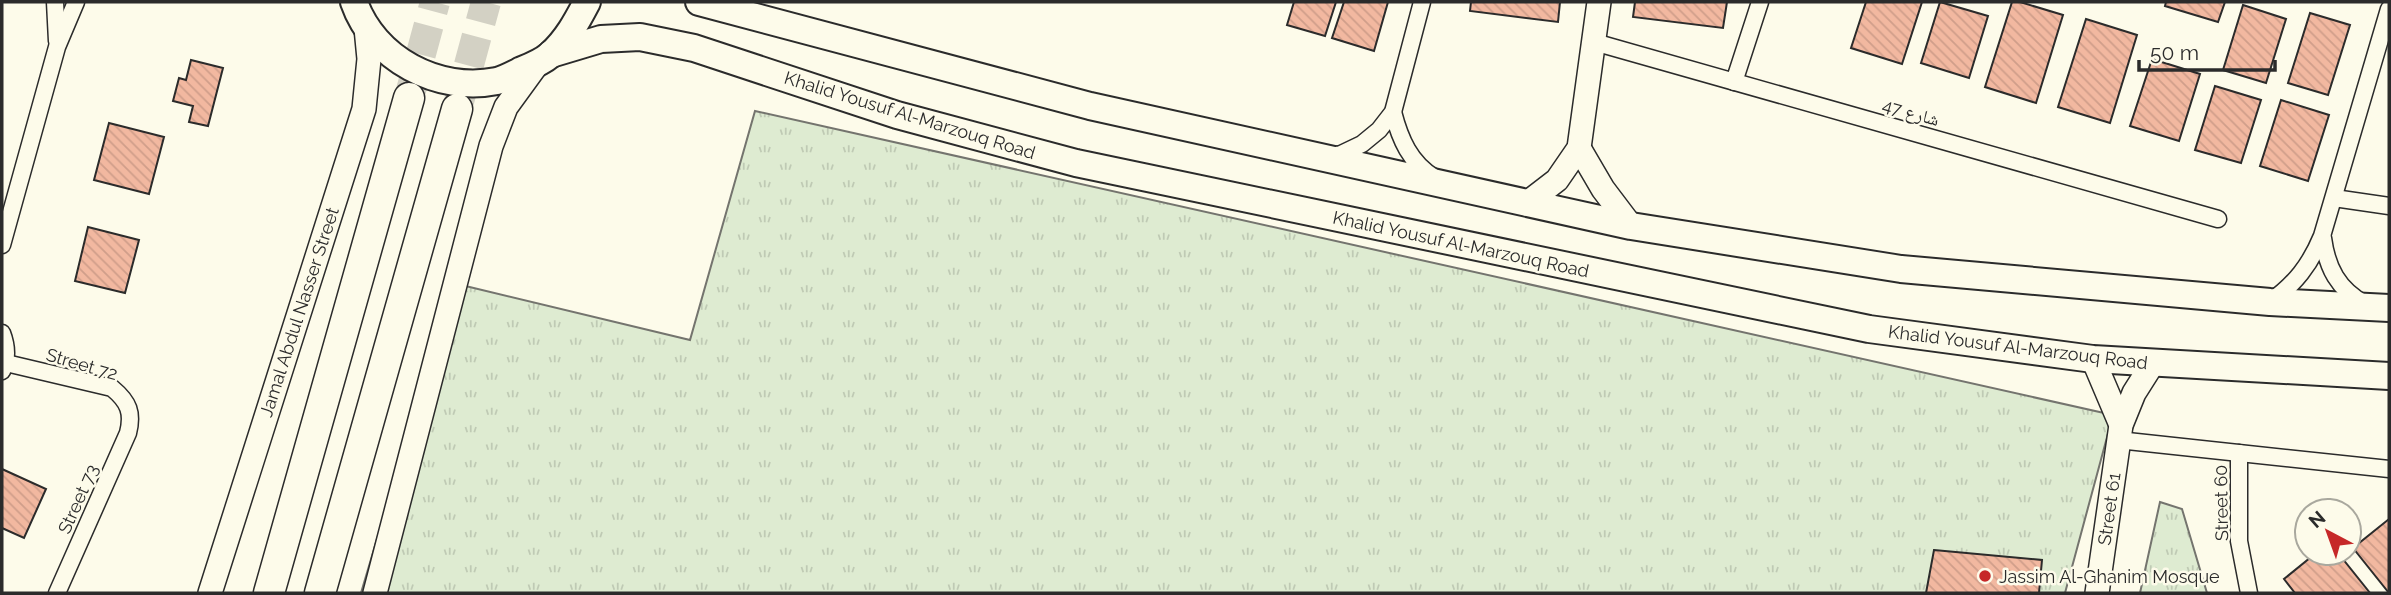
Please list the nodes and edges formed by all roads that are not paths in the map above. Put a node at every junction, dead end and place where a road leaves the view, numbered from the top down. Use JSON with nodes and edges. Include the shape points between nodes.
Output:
{"nodes":[{"id":1,"x":55,"y":2,"type":"edge"},
{"id":2,"x":76,"y":2,"type":"edge"},
{"id":3,"x":354,"y":2,"type":"edge"},
{"id":4,"x":587,"y":2,"type":"edge"},
{"id":5,"x":699,"y":2,"type":"edge"},
{"id":6,"x":1422,"y":2,"type":"edge"},
{"id":7,"x":1599,"y":2,"type":"edge"},
{"id":8,"x":1759,"y":2,"type":"edge"},
{"id":9,"x":2389,"y":9,"type":"edge"},
{"id":10,"x":366,"y":28,"type":"junction"},
{"id":11,"x":1594,"y":42,"type":"junction"},
{"id":12,"x":57,"y":47,"type":"junction"},
{"id":13,"x":545,"y":59,"type":"junction"},
{"id":14,"x":1734,"y":82,"type":"junction"},
{"id":15,"x":409,"y":98,"type":"tunnel mouth"},
{"id":16,"x":457,"y":109,"type":"tunnel mouth"},
{"id":17,"x":1393,"y":112,"type":"junction"},
{"id":18,"x":1579,"y":148,"type":"junction"},
{"id":19,"x":1320,"y":159,"type":"junction"},
{"id":20,"x":1447,"y":186,"type":"junction"},
{"id":21,"x":2334,"y":198,"type":"junction"},
{"id":22,"x":1526,"y":204,"type":"junction"},
{"id":23,"x":2389,"y":206,"type":"edge"},
{"id":24,"x":2218,"y":219,"type":"dead end"},
{"id":25,"x":1631,"y":226,"type":"junction"},
{"id":26,"x":2322,"y":236,"type":"junction"},
{"id":27,"x":2,"y":245,"type":"edge"},
{"id":28,"x":2270,"y":302,"type":"junction"},
{"id":29,"x":2381,"y":308,"type":"edge"},
{"id":30,"x":2,"y":333,"type":"edge"},
{"id":31,"x":2093,"y":359,"type":"junction"},
{"id":32,"x":2153,"y":363,"type":"junction"},
{"id":33,"x":4,"y":368,"type":"edge"},
{"id":34,"x":2389,"y":376,"type":"edge"},
{"id":35,"x":132,"y":419,"type":"joint"},
{"id":36,"x":2120,"y":433,"type":"junction"},
{"id":37,"x":2239,"y":453,"type":"junction"},
{"id":38,"x":2389,"y":470,"type":"edge"},
{"id":39,"x":57,"y":593,"type":"edge"},
{"id":40,"x":210,"y":593,"type":"edge"},
{"id":41,"x":269,"y":593,"type":"edge"},
{"id":42,"x":320,"y":593,"type":"edge"},
{"id":43,"x":375,"y":593,"type":"edge"},
{"id":44,"x":2097,"y":593,"type":"edge"},
{"id":45,"x":2249,"y":593,"type":"edge"}],
"edges":[{"from":1,"to":12,"type":"street"},
{"from":2,"to":12,"type":"street"},
{"from":3,"to":10,"type":"main road","name":"Khalid Yousuf Al-Marzouq Road"},
{"from":4,"to":13,"type":"main road","via":[[573,30]]},
{"from":5,"to":19,"type":"main road","via":[[1090,106]]},
{"from":6,"to":17,"type":"street"},
{"from":7,"to":11,"type":"main road"},
{"from":8,"to":14,"type":"street"},
{"from":9,"to":21,"type":"street"},
{"from":10,"to":13,"type":"main road","name":"Khalid Yousuf Al-Marzouq Road","via":[[377,43],[412,70],[454,83],[498,81]]},
{"from":10,"to":40,"type":"main road","name":"Jamal Abdul Nasser Street","via":[[369,59],[364,109]]},
{"from":11,"to":14,"type":"street","name":"شارع 47"},
{"from":11,"to":18,"type":"main road"},
{"from":12,"to":27,"type":"street"},
{"from":13,"to":31,"type":"main road","name":"Khalid Yousuf Al-Marzouq Road","via":[[601,38],[640,37],[694,48],[897,115],[1076,163],[1869,329]]},
{"from":13,"to":43,"type":"main road","via":[[506,107],[491,146]]},
{"from":14,"to":24,"type":"street","name":"شارع 47"},
{"from":15,"to":41,"type":"highway"},
{"from":16,"to":42,"type":"highway"},
{"from":17,"to":19,"type":"street","via":[[1362,144]]},
{"from":17,"to":20,"type":"street","via":[[1410,156]]},
{"from":18,"to":22,"type":"main road","via":[[1556,180]]},
{"from":18,"to":25,"type":"main road"},
{"from":19,"to":20,"type":"main road"},
{"from":20,"to":22,"type":"main road"},
{"from":21,"to":23,"type":"street"},
{"from":21,"to":26,"type":"street"},
{"from":22,"to":25,"type":"main road"},
{"from":25,"to":28,"type":"main road","via":[[1900,269]]},
{"from":26,"to":28,"type":"street","via":[[2302,274]]},
{"from":26,"to":29,"type":"street","via":[[2336,280],[2352,297]]},
{"from":28,"to":29,"type":"main road"},
{"from":30,"to":33,"type":"street"},
{"from":31,"to":32,"type":"main road","name":"Khalid Yousuf Al-Marzouq Road"},
{"from":31,"to":36,"type":"main road"},
{"from":32,"to":34,"type":"main road","name":"Khalid Yousuf Al-Marzouq Road"},
{"from":32,"to":36,"type":"main road","name":"Street 61","via":[[2134,393]]},
{"from":33,"to":35,"type":"street","name":"Street 72","via":[[112,388],[130,407]]},
{"from":35,"to":39,"type":"street","name":"Street 73"},
{"from":36,"to":37,"type":"street"},
{"from":36,"to":44,"type":"main road","name":"Street 61"},
{"from":37,"to":38,"type":"street"},
{"from":37,"to":45,"type":"street","name":"Street 60","via":[[2239,541]]}]}
